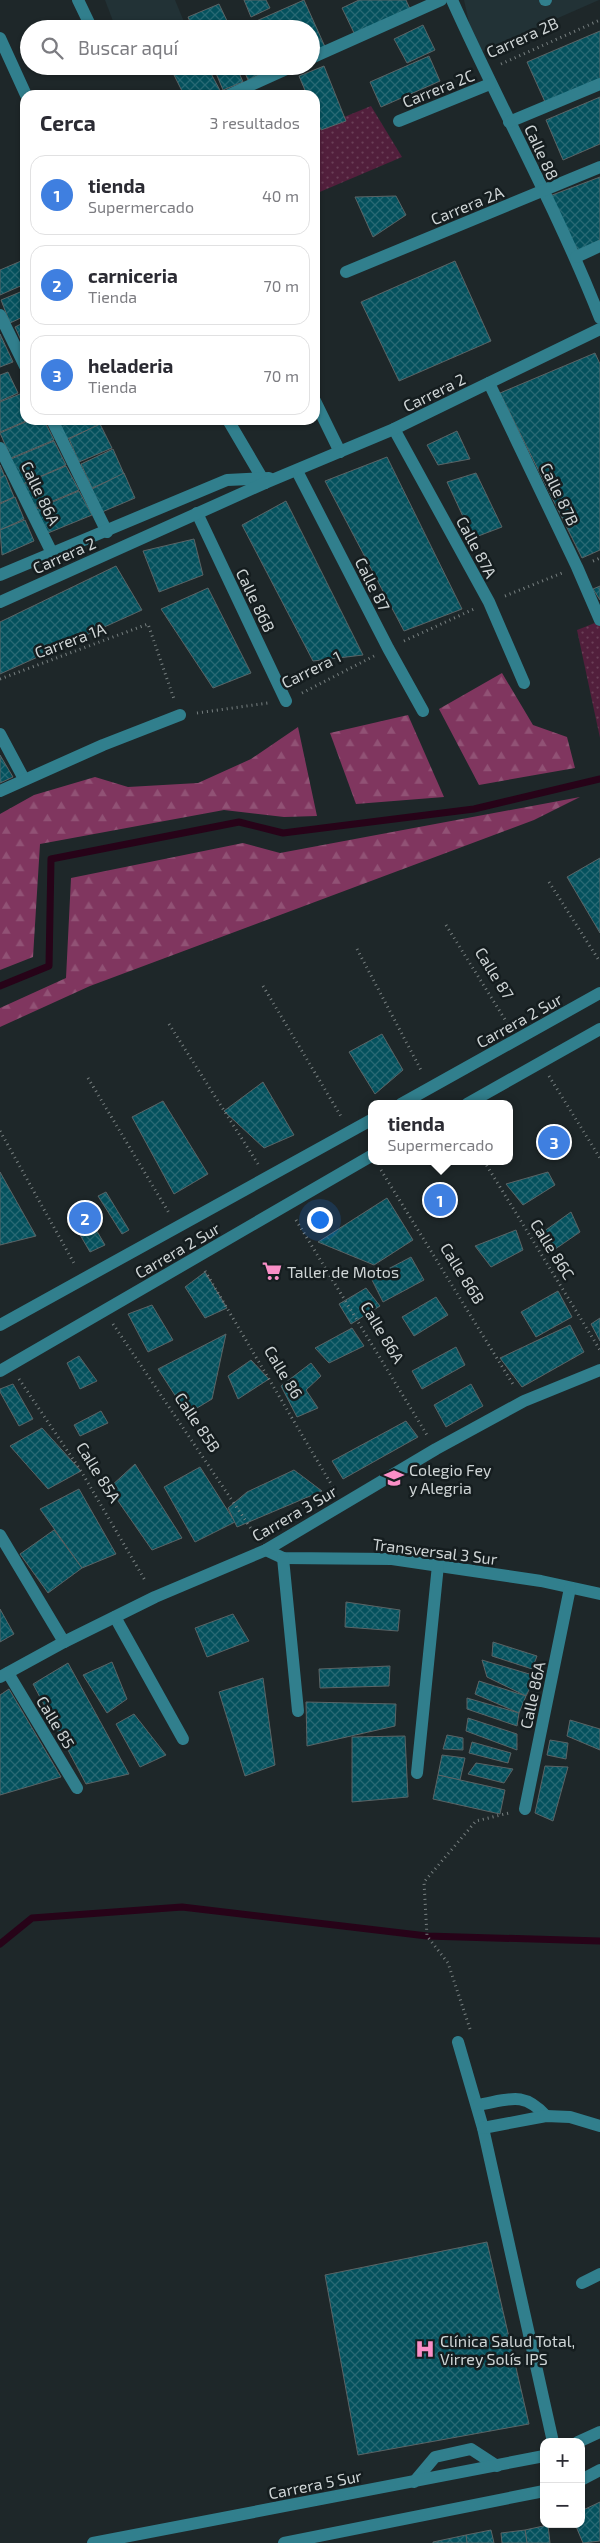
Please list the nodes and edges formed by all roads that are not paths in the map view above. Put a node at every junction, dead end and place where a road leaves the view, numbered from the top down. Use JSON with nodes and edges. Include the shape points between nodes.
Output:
{"nodes":[{"id":1,"x":78,"y":0,"type":"edge"},
{"id":2,"x":441,"y":0,"type":"edge"},
{"id":3,"x":452,"y":0,"type":"edge"},
{"id":4,"x":88,"y":20,"type":"edge"},
{"id":5,"x":0,"y":38,"type":"edge"},
{"id":6,"x":320,"y":54,"type":"edge"},
{"id":7,"x":273,"y":75,"type":"edge"},
{"id":8,"x":490,"y":84,"type":"junction"},
{"id":9,"x":600,"y":84,"type":"edge"},
{"id":10,"x":24,"y":90,"type":"edge"},
{"id":11,"x":240,"y":90,"type":"edge"},
{"id":12,"x":399,"y":121,"type":"dead end"},
{"id":13,"x":509,"y":122,"type":"junction"},
{"id":14,"x":600,"y":167,"type":"edge"},
{"id":15,"x":543,"y":192,"type":"junction"},
{"id":16,"x":600,"y":246,"type":"edge"},
{"id":17,"x":576,"y":257,"type":"junction"},
{"id":18,"x":346,"y":272,"type":"dead end"},
{"id":19,"x":0,"y":315,"type":"edge"},
{"id":20,"x":600,"y":318,"type":"edge"},
{"id":21,"x":600,"y":329,"type":"edge"},
{"id":22,"x":20,"y":356,"type":"edge"},
{"id":23,"x":489,"y":383,"type":"junction"},
{"id":24,"x":320,"y":411,"type":"edge"},
{"id":25,"x":54,"y":425,"type":"edge"},
{"id":26,"x":231,"y":425,"type":"edge"},
{"id":27,"x":394,"y":428,"type":"junction"},
{"id":28,"x":0,"y":448,"type":"edge"},
{"id":29,"x":340,"y":452,"type":"junction"},
{"id":30,"x":297,"y":471,"type":"junction"},
{"id":31,"x":263,"y":480,"type":"junction"},
{"id":32,"x":197,"y":513,"type":"junction"},
{"id":33,"x":107,"y":532,"type":"junction"},
{"id":34,"x":52,"y":553,"type":"junction"},
{"id":35,"x":0,"y":574,"type":"edge"},
{"id":36,"x":0,"y":602,"type":"edge"},
{"id":37,"x":600,"y":620,"type":"edge"},
{"id":38,"x":524,"y":684,"type":"dead end"},
{"id":39,"x":286,"y":701,"type":"road end"},
{"id":40,"x":423,"y":711,"type":"dead end"},
{"id":41,"x":180,"y":715,"type":"road end"},
{"id":42,"x":0,"y":734,"type":"edge"},
{"id":43,"x":24,"y":779,"type":"junction"},
{"id":44,"x":0,"y":791,"type":"edge"},
{"id":45,"x":600,"y":993,"type":"edge"},
{"id":46,"x":600,"y":1029,"type":"edge"},
{"id":47,"x":409,"y":1100,"type":"edge"},
{"id":48,"x":474,"y":1100,"type":"edge"},
{"id":49,"x":368,"y":1122,"type":"edge"},
{"id":50,"x":368,"y":1158,"type":"edge"},
{"id":51,"x":0,"y":1325,"type":"edge"},
{"id":52,"x":5,"y":1369,"type":"edge"},
{"id":53,"x":600,"y":1370,"type":"edge"},
{"id":54,"x":0,"y":1535,"type":"edge"},
{"id":55,"x":266,"y":1550,"type":"junction"},
{"id":56,"x":283,"y":1558,"type":"junction"},
{"id":57,"x":438,"y":1566,"type":"junction"},
{"id":58,"x":570,"y":1588,"type":"junction"},
{"id":59,"x":600,"y":1594,"type":"edge"},
{"id":60,"x":115,"y":1617,"type":"junction"},
{"id":61,"x":64,"y":1642,"type":"junction"},
{"id":62,"x":4,"y":1675,"type":"edge"},
{"id":63,"x":298,"y":1711,"type":"dead end"},
{"id":64,"x":183,"y":1739,"type":"dead end"},
{"id":65,"x":417,"y":1773,"type":"dead end"},
{"id":66,"x":77,"y":1788,"type":"dead end"},
{"id":67,"x":525,"y":1809,"type":"road end"},
{"id":68,"x":458,"y":2042,"type":"dead end"},
{"id":69,"x":477,"y":2105,"type":"junction"},
{"id":70,"x":546,"y":2116,"type":"junction"},
{"id":71,"x":600,"y":2126,"type":"edge"},
{"id":72,"x":483,"y":2128,"type":"junction"},
{"id":73,"x":600,"y":2274,"type":"edge"},
{"id":74,"x":582,"y":2283,"type":"dead end"},
{"id":75,"x":600,"y":2432,"type":"edge"},
{"id":76,"x":552,"y":2438,"type":"edge"},
{"id":77,"x":585,"y":2439,"type":"edge"},
{"id":78,"x":540,"y":2457,"type":"edge"},
{"id":79,"x":497,"y":2466,"type":"junction"},
{"id":80,"x":600,"y":2470,"type":"edge"},
{"id":81,"x":585,"y":2478,"type":"edge"},
{"id":82,"x":414,"y":2482,"type":"junction"},
{"id":83,"x":540,"y":2492,"type":"edge"},
{"id":84,"x":101,"y":2542,"type":"edge"},
{"id":85,"x":284,"y":2543,"type":"edge"}],
"edges":[{"from":1,"to":4,"type":"street"},
{"from":2,"to":6,"type":"street"},
{"from":3,"to":8,"type":"street","name":"Calle 88"},
{"from":5,"to":10,"type":"street"},
{"from":7,"to":11,"type":"street"},
{"from":8,"to":12,"type":"street","name":"Carrera 2C"},
{"from":8,"to":13,"type":"street","name":"Calle 88"},
{"from":9,"to":13,"type":"street"},
{"from":13,"to":15,"type":"street","name":"Calle 88"},
{"from":14,"to":15,"type":"street","name":"Carrera 2A"},
{"from":15,"to":17,"type":"street","name":"Calle 88"},
{"from":15,"to":18,"type":"street","name":"Carrera 2A"},
{"from":16,"to":17,"type":"street"},
{"from":17,"to":20,"type":"street","name":"Calle 88"},
{"from":19,"to":22,"type":"street"},
{"from":21,"to":23,"type":"street","name":"Carrera 2"},
{"from":23,"to":27,"type":"street","name":"Carrera 2"},
{"from":23,"to":37,"type":"street","name":"Calle 87B"},
{"from":24,"to":29,"type":"street"},
{"from":25,"to":33,"type":"street"},
{"from":26,"to":31,"type":"street"},
{"from":27,"to":29,"type":"street","name":"Carrera 2"},
{"from":27,"to":38,"type":"street","name":"Calle 87A","via":[[488,602]]},
{"from":28,"to":34,"type":"street","name":"Calle 86A"},
{"from":29,"to":30,"type":"street","name":"Carrera 2"},
{"from":30,"to":31,"type":"street","name":"Carrera 2"},
{"from":30,"to":40,"type":"street","name":"Calle 87"},
{"from":31,"to":32,"type":"street","name":"Carrera 2"},
{"from":31,"to":33,"type":"street","name":"Carrera 2","via":[[227,480]]},
{"from":32,"to":36,"type":"street","name":"Carrera 2"},
{"from":32,"to":39,"type":"street","name":"Calle 86B"},
{"from":33,"to":34,"type":"street","name":"Carrera 2"},
{"from":34,"to":35,"type":"street","name":"Carrera 2"},
{"from":41,"to":43,"type":"street"},
{"from":42,"to":43,"type":"street"},
{"from":43,"to":44,"type":"street"},
{"from":45,"to":47,"type":"street","name":"Carrera 2 Sur"},
{"from":46,"to":48,"type":"street"},
{"from":49,"to":51,"type":"street","name":"Carrera 2 Sur"},
{"from":50,"to":52,"type":"street","name":"Carrera 2 Sur"},
{"from":53,"to":55,"type":"street","name":"Carrera 3 Sur","via":[[524,1401]]},
{"from":54,"to":61,"type":"street"},
{"from":55,"to":56,"type":"street","name":"Transversal 3 Sur"},
{"from":55,"to":60,"type":"street","name":"Carrera 3 Sur"},
{"from":56,"to":57,"type":"street","name":"Transversal 3 Sur","via":[[392,1559]]},
{"from":56,"to":63,"type":"street"},
{"from":57,"to":58,"type":"street","name":"Transversal 3 Sur"},
{"from":57,"to":65,"type":"street"},
{"from":58,"to":59,"type":"street","name":"Transversal 3 Sur"},
{"from":58,"to":67,"type":"street","name":"Calle 86A"},
{"from":60,"to":61,"type":"street","name":"Carrera 3 Sur"},
{"from":60,"to":64,"type":"street"},
{"from":61,"to":62,"type":"street","name":"Carrera 3 Sur"},
{"from":62,"to":66,"type":"street","name":"Calle 85"},
{"from":68,"to":69,"type":"street"},
{"from":69,"to":70,"type":"street","via":[[524,2099],[534,2103]]},
{"from":69,"to":72,"type":"street"},
{"from":70,"to":71,"type":"street","via":[[570,2117]]},
{"from":70,"to":72,"type":"street"},
{"from":72,"to":76,"type":"street"},
{"from":73,"to":74,"type":"street"},
{"from":75,"to":77,"type":"street"},
{"from":78,"to":79,"type":"street","name":"Carrera 5 Sur"},
{"from":79,"to":82,"type":"street","name":"Carrera 5 Sur"},
{"from":79,"to":82,"type":"street","via":[[471,2449],[435,2457]]},
{"from":80,"to":81,"type":"street"},
{"from":82,"to":84,"type":"street","name":"Carrera 5 Sur"},
{"from":83,"to":85,"type":"street"}]}
